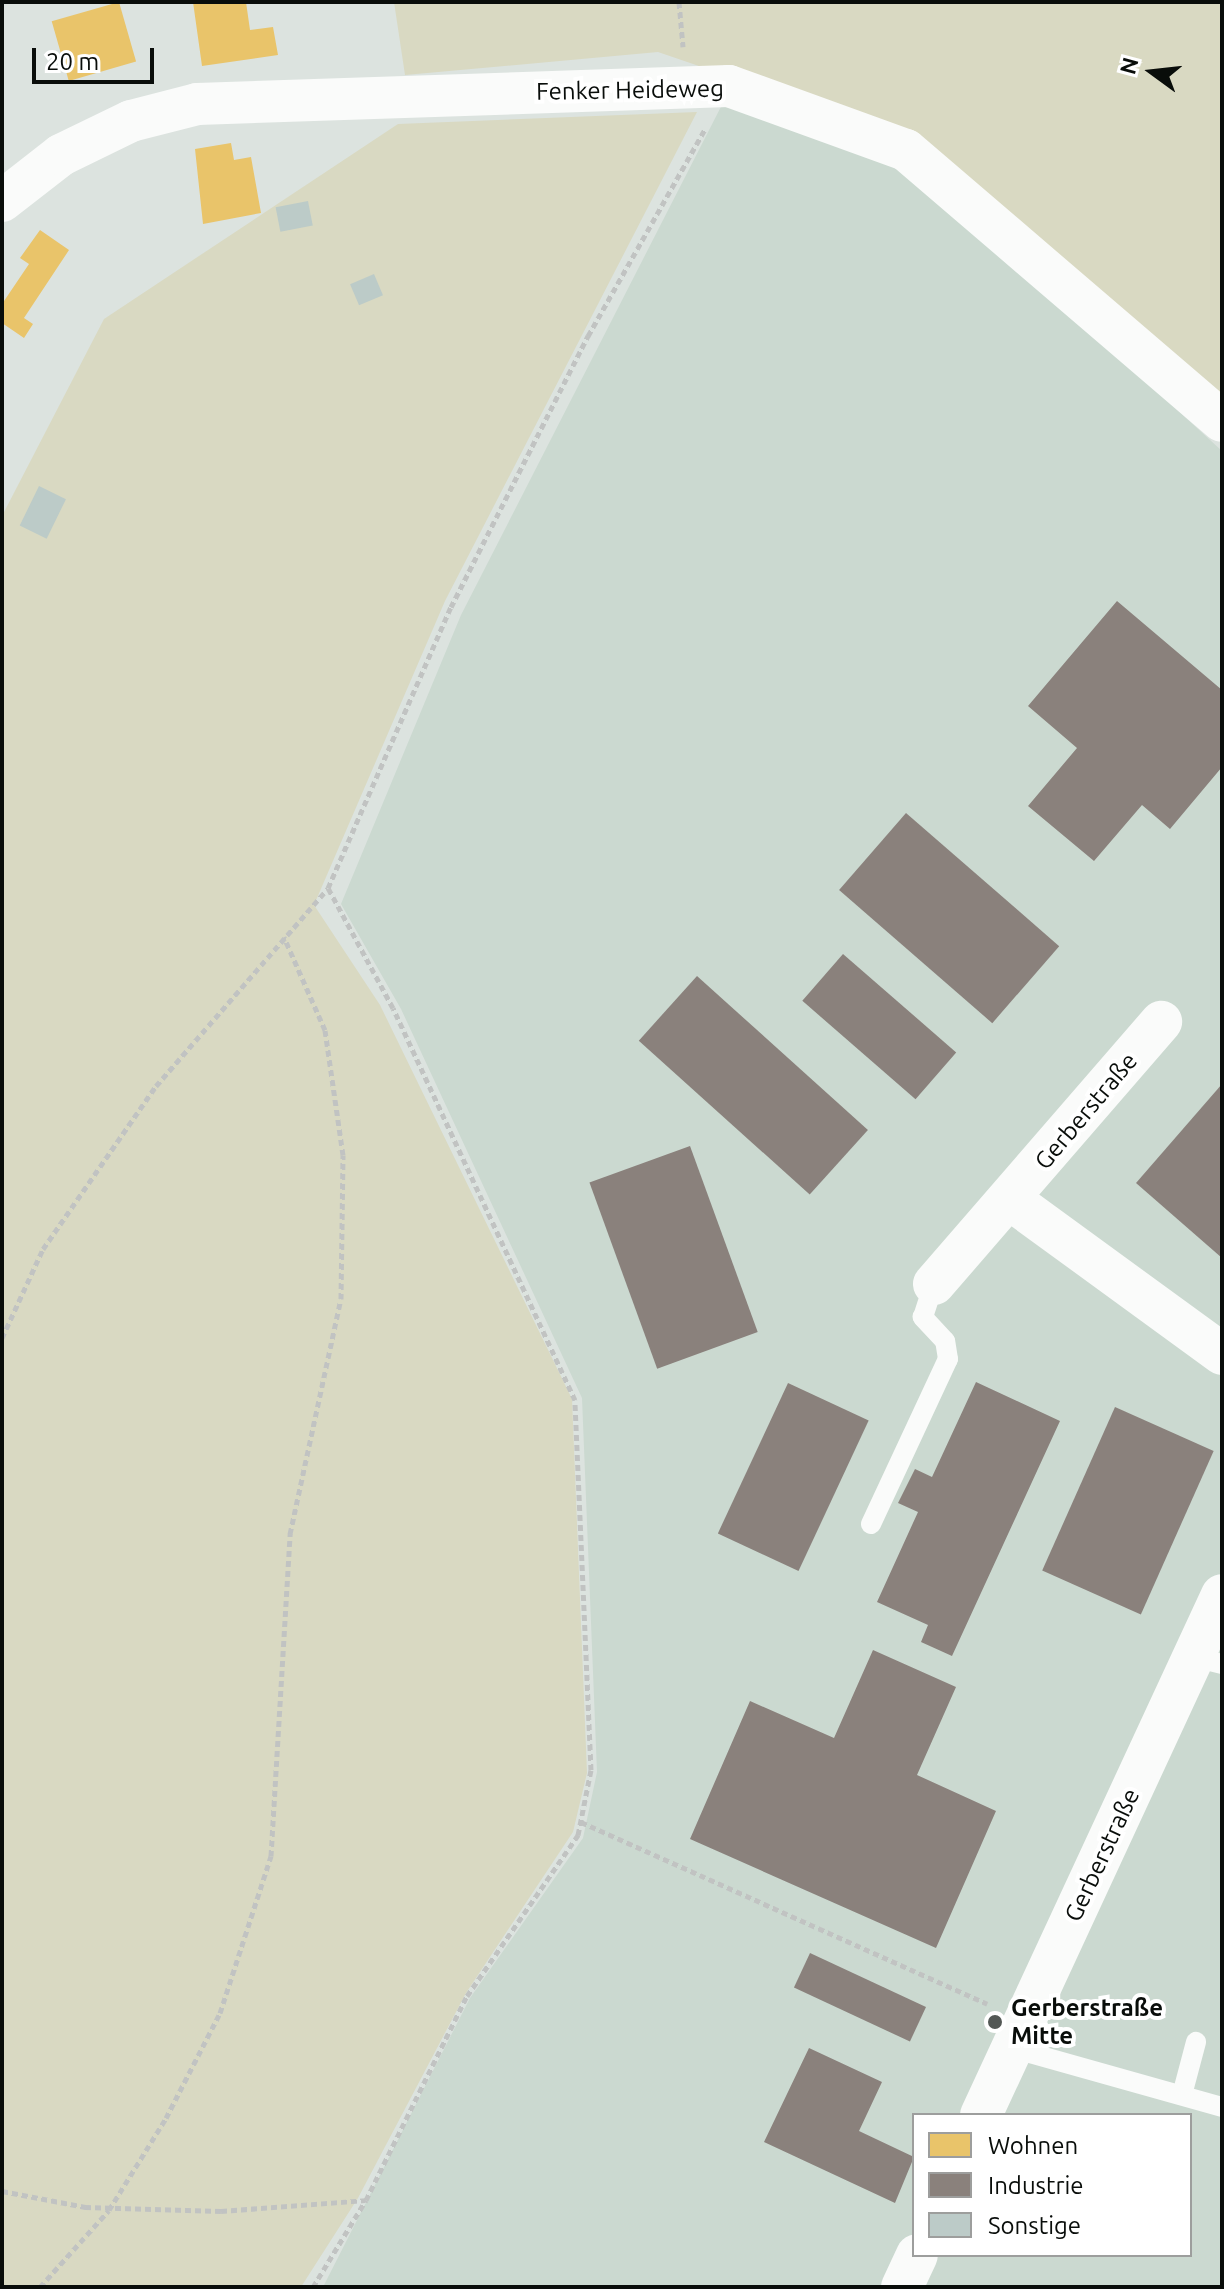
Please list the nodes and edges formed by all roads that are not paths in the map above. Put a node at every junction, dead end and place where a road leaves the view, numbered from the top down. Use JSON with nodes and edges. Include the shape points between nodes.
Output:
{"nodes":[{"id":1,"x":2,"y":201,"type":"edge"},
{"id":2,"x":1222,"y":421,"type":"edge"},
{"id":3,"x":1161,"y":1022,"type":"dead end"},
{"id":4,"x":1011,"y":1200,"type":"junction"},
{"id":5,"x":934,"y":1284,"type":"joint"},
{"id":6,"x":1222,"y":1354,"type":"edge"},
{"id":7,"x":871,"y":1524,"type":"dead end"},
{"id":8,"x":1222,"y":1595,"type":"edge"},
{"id":9,"x":1208,"y":1660,"type":"edge"},
{"id":10,"x":1018,"y":2034,"type":"junction"},
{"id":11,"x":1196,"y":2042,"type":"dead end"},
{"id":12,"x":1182,"y":2095,"type":"junction"},
{"id":13,"x":1222,"y":2107,"type":"edge"},
{"id":14,"x":982,"y":2113,"type":"edge"},
{"id":15,"x":916,"y":2257,"type":"edge"},
{"id":16,"x":902,"y":2287,"type":"edge"}],
"edges":[{"from":1,"to":2,"type":"street","name":"Fenker Heideweg","via":[[103,134],[197,104],[729,86],[906,150]]},
{"from":3,"to":4,"type":"street","name":"Gerberstraße"},
{"from":4,"to":5,"type":"street","name":"Gerberstraße"},
{"from":4,"to":6,"type":"street"},
{"from":5,"to":7,"type":"lane","via":[[923,1317],[945,1341],[948,1359]]},
{"from":8,"to":9,"type":"street","name":"Gerberstraße"},
{"from":9,"to":10,"type":"street","name":"Gerberstraße"},
{"from":10,"to":12,"type":"lane"},
{"from":10,"to":14,"type":"street","name":"Gerberstraße"},
{"from":11,"to":12,"type":"lane"},
{"from":12,"to":13,"type":"lane"},
{"from":15,"to":16,"type":"street"}]}
